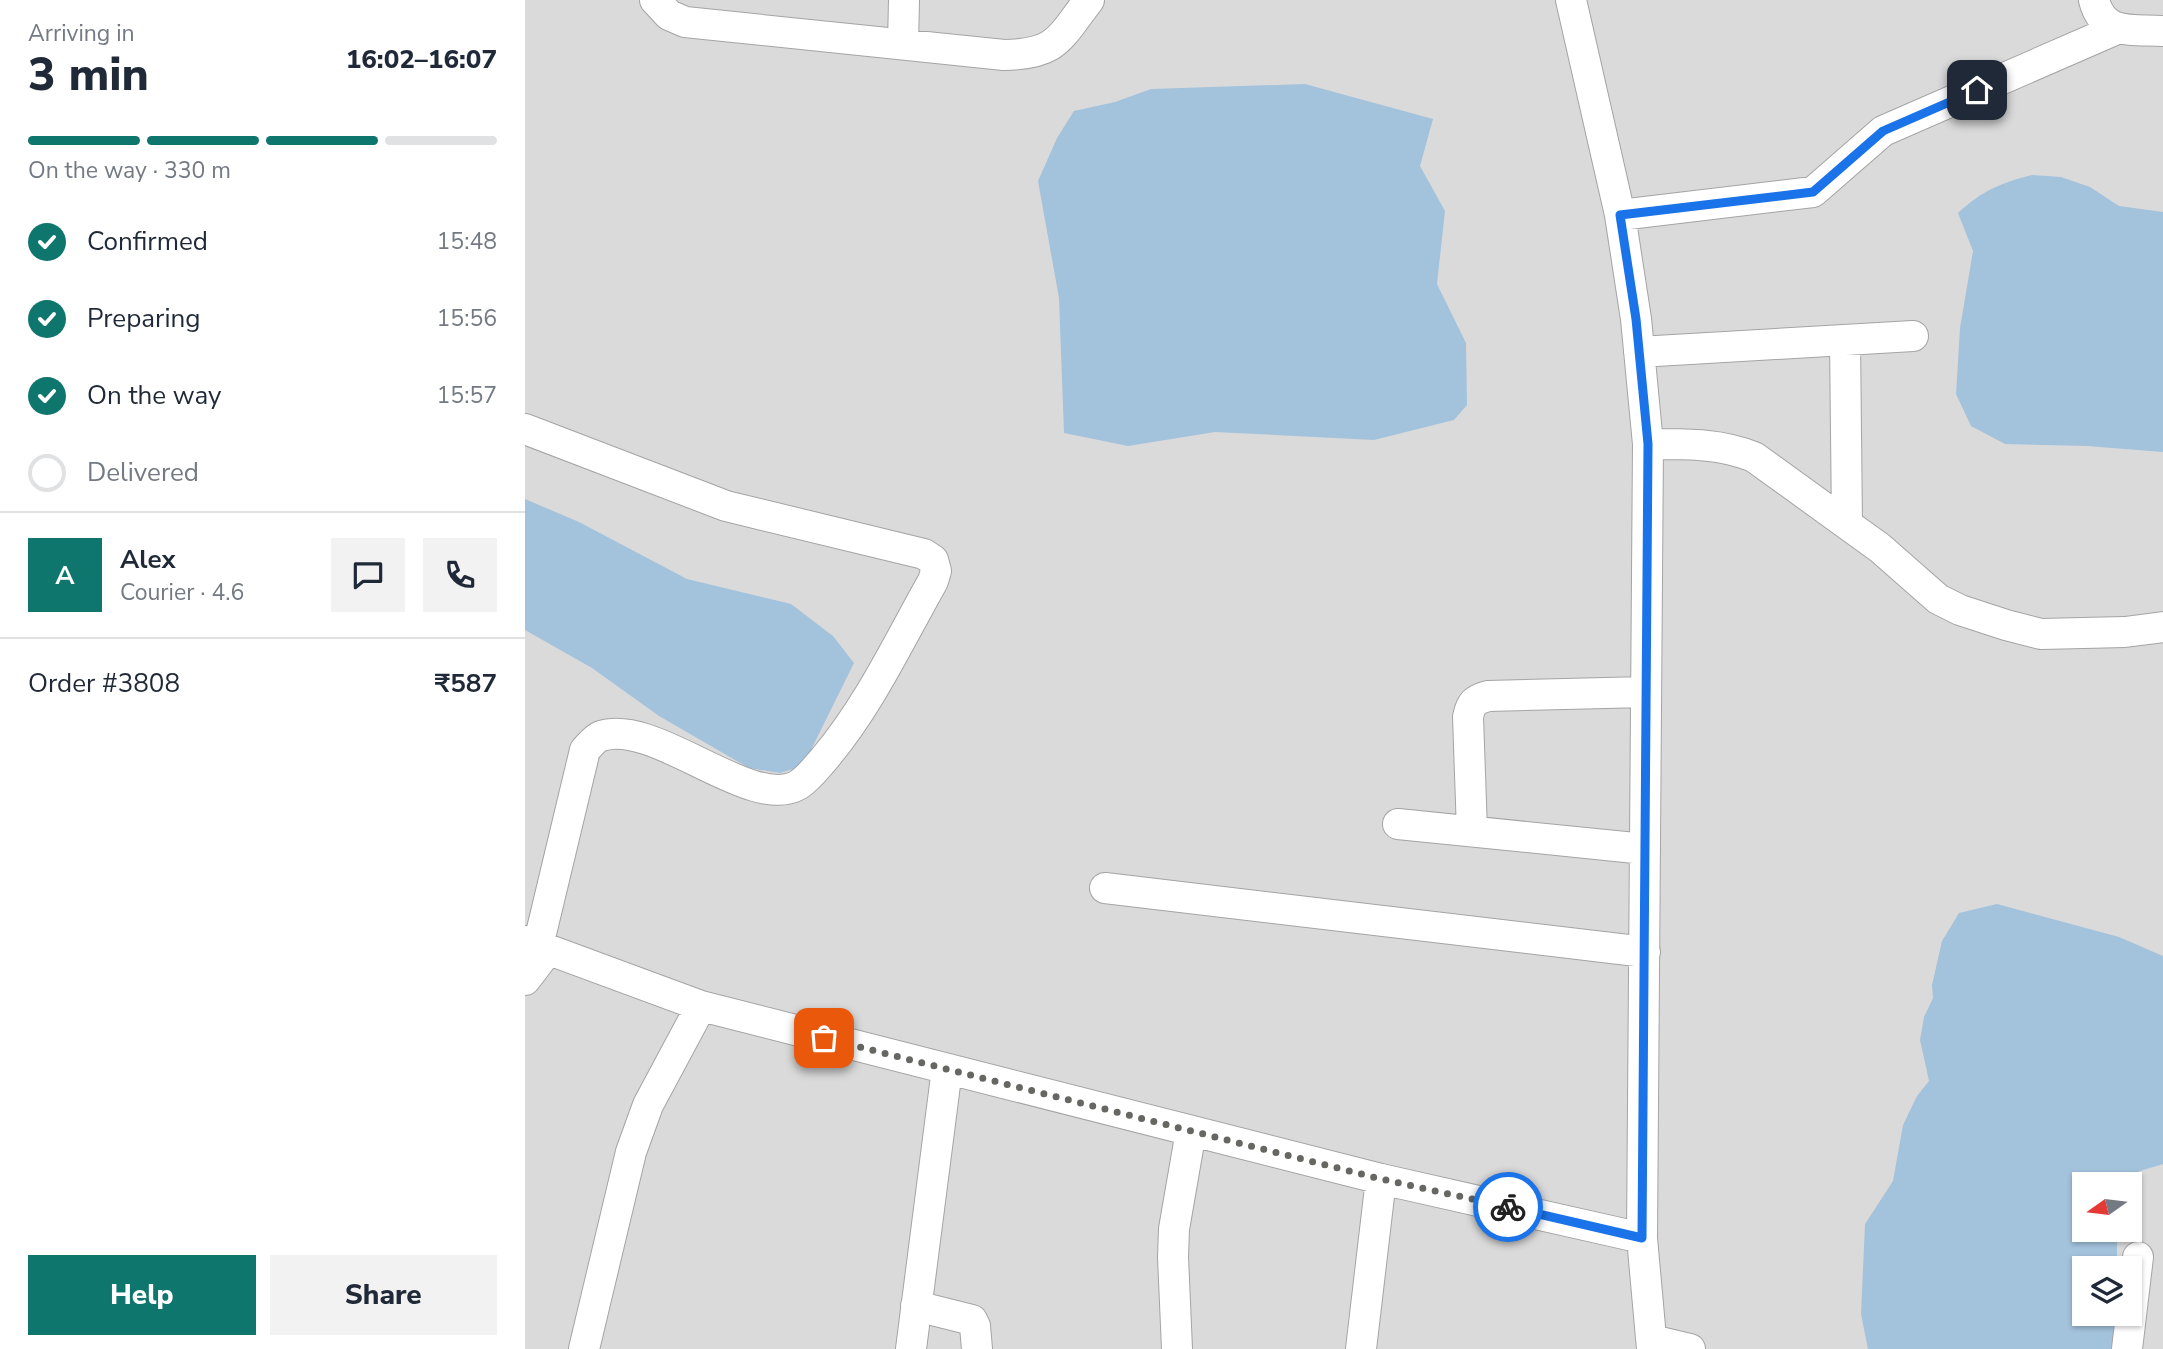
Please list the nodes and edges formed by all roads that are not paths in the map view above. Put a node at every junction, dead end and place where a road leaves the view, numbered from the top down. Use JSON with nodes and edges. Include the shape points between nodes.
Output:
{"nodes":[{"id":1,"x":655,"y":0,"type":"edge"},
{"id":2,"x":904,"y":0,"type":"edge"},
{"id":3,"x":1089,"y":0,"type":"edge"},
{"id":4,"x":1571,"y":0,"type":"edge"},
{"id":5,"x":2094,"y":0,"type":"edge"},
{"id":6,"x":2119,"y":28,"type":"junction"},
{"id":7,"x":2163,"y":31,"type":"edge"},
{"id":8,"x":904,"y":44,"type":"junction"},
{"id":9,"x":1620,"y":215,"type":"junction"},
{"id":10,"x":1913,"y":336,"type":"dead end"},
{"id":11,"x":1845,"y":340,"type":"junction"},
{"id":12,"x":1639,"y":352,"type":"junction"},
{"id":13,"x":525,"y":429,"type":"edge"},
{"id":14,"x":1648,"y":444,"type":"junction"},
{"id":15,"x":1847,"y":524,"type":"junction"},
{"id":16,"x":2163,"y":627,"type":"edge"},
{"id":17,"x":1646,"y":692,"type":"junction"},
{"id":18,"x":1398,"y":824,"type":"dead end"},
{"id":19,"x":1472,"y":831,"type":"junction"},
{"id":20,"x":1645,"y":849,"type":"junction"},
{"id":21,"x":1105,"y":888,"type":"dead end"},
{"id":22,"x":537,"y":945,"type":"edge"},
{"id":23,"x":1645,"y":952,"type":"junction"},
{"id":24,"x":525,"y":980,"type":"edge"},
{"id":25,"x":701,"y":1006,"type":"junction"},
{"id":26,"x":947,"y":1069,"type":"junction"},
{"id":27,"x":1191,"y":1131,"type":"junction"},
{"id":28,"x":1381,"y":1179,"type":"junction"},
{"id":29,"x":1642,"y":1238,"type":"junction"},
{"id":30,"x":916,"y":1306,"type":"junction"},
{"id":31,"x":2130,"y":1326,"type":"edge"},
{"id":32,"x":1652,"y":1345,"type":"edge"},
{"id":33,"x":584,"y":1349,"type":"edge"},
{"id":34,"x":911,"y":1349,"type":"edge"},
{"id":35,"x":977,"y":1349,"type":"edge"},
{"id":36,"x":1177,"y":1349,"type":"edge"},
{"id":37,"x":1361,"y":1349,"type":"edge"},
{"id":38,"x":1690,"y":1349,"type":"edge"},
{"id":39,"x":2127,"y":1349,"type":"edge"}],
"edges":[{"from":1,"to":8,"type":"street","via":[[669,15],[685,22]]},
{"from":2,"to":8,"type":"street"},
{"from":3,"to":8,"type":"street","via":[[1059,40],[1029,54]]},
{"from":4,"to":9,"type":"street"},
{"from":5,"to":6,"type":"street","via":[[2104,23]]},
{"from":6,"to":7,"type":"street"},
{"from":6,"to":9,"type":"street","via":[[1883,131],[1813,192]]},
{"from":9,"to":12,"type":"street"},
{"from":10,"to":11,"type":"street"},
{"from":11,"to":12,"type":"street"},
{"from":11,"to":15,"type":"street"},
{"from":12,"to":14,"type":"street"},
{"from":13,"to":22,"type":"street","via":[[726,506],[924,554],[933,560],[936,571],[841,739],[810,776],[795,786],[751,785],[642,738],[598,737],[585,750]]},
{"from":14,"to":15,"type":"street","via":[[1710,445],[1745,453]]},
{"from":14,"to":17,"type":"street"},
{"from":15,"to":16,"type":"street","via":[[1938,599],[2006,625],[2041,634]]},
{"from":17,"to":19,"type":"street","via":[[1477,699],[1468,717]]},
{"from":17,"to":20,"type":"street"},
{"from":18,"to":19,"type":"street"},
{"from":19,"to":20,"type":"street"},
{"from":20,"to":23,"type":"street"},
{"from":21,"to":23,"type":"street"},
{"from":22,"to":24,"type":"street"},
{"from":22,"to":25,"type":"street"},
{"from":23,"to":29,"type":"street"},
{"from":25,"to":26,"type":"street"},
{"from":25,"to":33,"type":"street","via":[[648,1105],[631,1152]]},
{"from":26,"to":27,"type":"street"},
{"from":26,"to":30,"type":"street"},
{"from":27,"to":28,"type":"street"},
{"from":27,"to":36,"type":"street","via":[[1174,1229]]},
{"from":28,"to":29,"type":"street"},
{"from":28,"to":37,"type":"street"},
{"from":29,"to":32,"type":"street"},
{"from":30,"to":34,"type":"street"},
{"from":30,"to":35,"type":"street","via":[[972,1320]]},
{"from":31,"to":39,"type":"street"},
{"from":32,"to":38,"type":"street"}]}
